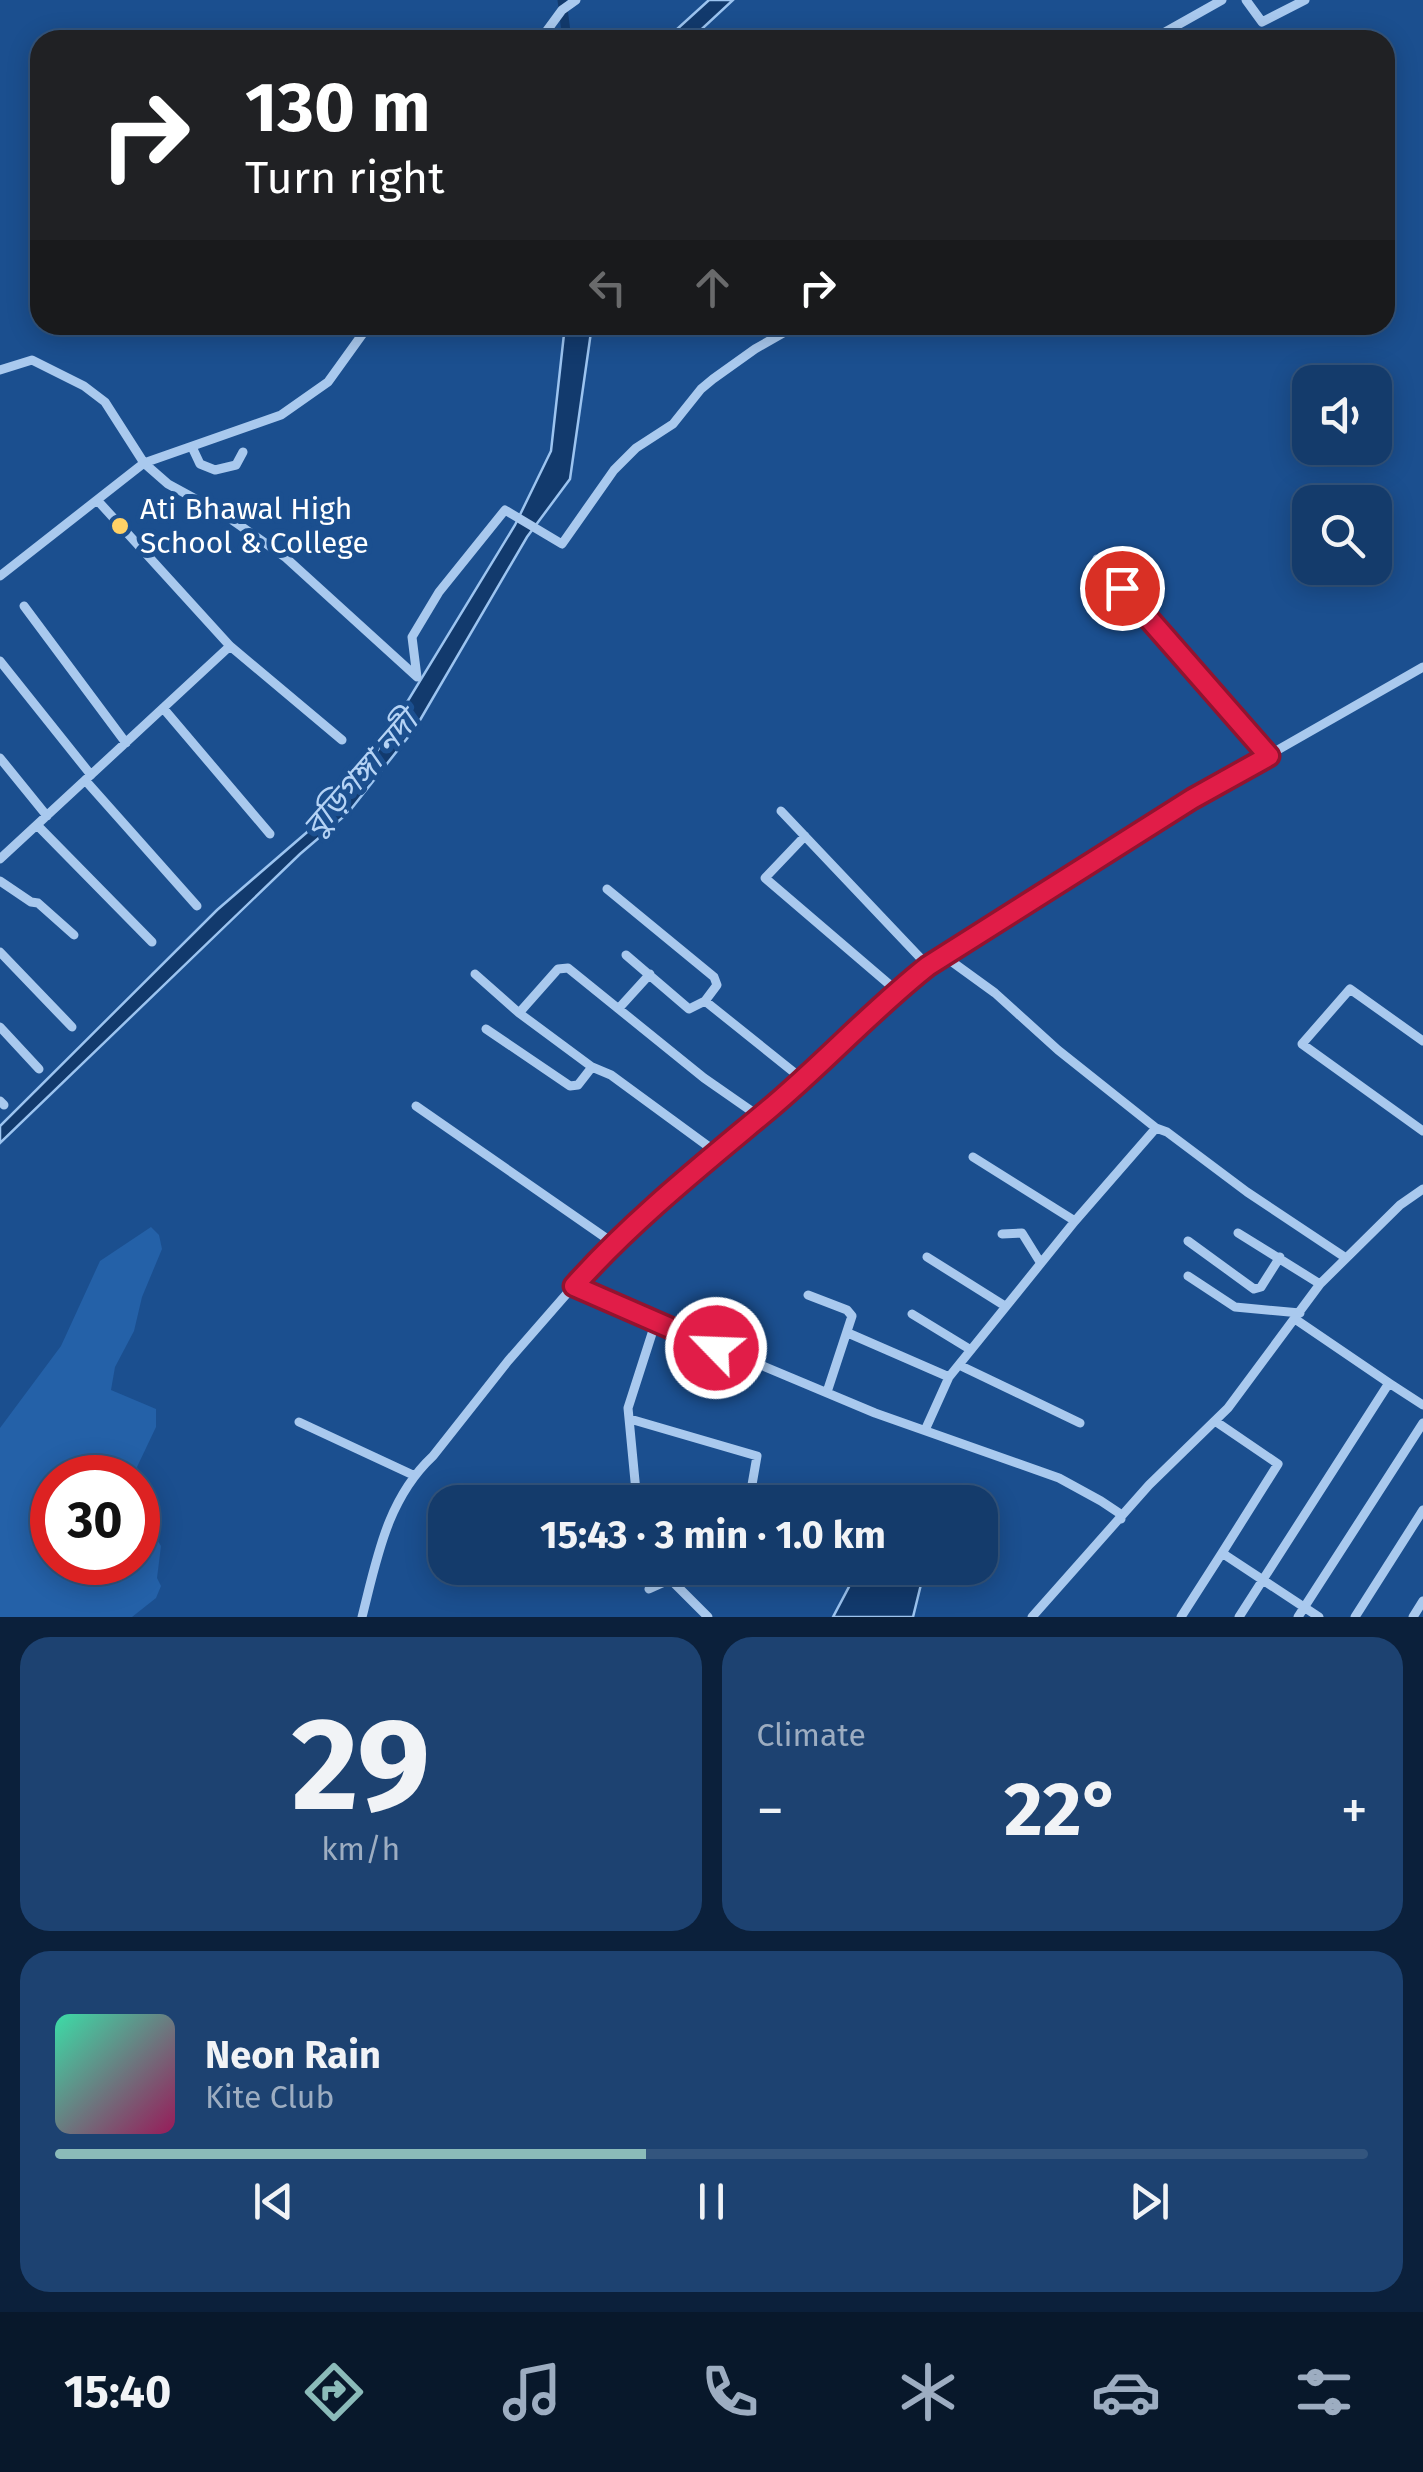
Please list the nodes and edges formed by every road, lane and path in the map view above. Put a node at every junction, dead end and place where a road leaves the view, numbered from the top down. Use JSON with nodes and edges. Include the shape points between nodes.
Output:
{"nodes":[{"id":1,"x":576,"y":0,"type":"edge"},
{"id":2,"x":1222,"y":0,"type":"edge"},
{"id":3,"x":1246,"y":0,"type":"edge"},
{"id":4,"x":1305,"y":0,"type":"edge"},
{"id":5,"x":547,"y":30,"type":"edge"},
{"id":6,"x":1169,"y":30,"type":"edge"},
{"id":7,"x":362,"y":335,"type":"edge"},
{"id":8,"x":779,"y":335,"type":"edge"},
{"id":9,"x":0,"y":370,"type":"edge"},
{"id":10,"x":192,"y":447,"type":"junction"},
{"id":11,"x":243,"y":452,"type":"dead end"},
{"id":12,"x":144,"y":464,"type":"junction"},
{"id":13,"x":98,"y":501,"type":"junction"},
{"id":14,"x":1097,"y":560,"type":"dead end"},
{"id":15,"x":0,"y":576,"type":"edge"},
{"id":16,"x":24,"y":606,"type":"dead end"},
{"id":17,"x":230,"y":646,"type":"junction"},
{"id":18,"x":0,"y":661,"type":"edge"},
{"id":19,"x":1423,"y":667,"type":"edge"},
{"id":20,"x":163,"y":708,"type":"junction"},
{"id":21,"x":342,"y":740,"type":"dead end"},
{"id":22,"x":126,"y":743,"type":"junction"},
{"id":23,"x":1269,"y":756,"type":"junction"},
{"id":24,"x":0,"y":758,"type":"edge"},
{"id":25,"x":88,"y":778,"type":"junction"},
{"id":26,"x":781,"y":811,"type":"dead end"},
{"id":27,"x":47,"y":816,"type":"junction"},
{"id":28,"x":37,"y":825,"type":"junction"},
{"id":29,"x":270,"y":834,"type":"dead end"},
{"id":30,"x":806,"y":836,"type":"junction"},
{"id":31,"x":0,"y":860,"type":"edge"},
{"id":32,"x":0,"y":881,"type":"edge"},
{"id":33,"x":607,"y":888,"type":"dead end"},
{"id":34,"x":198,"y":906,"type":"dead end"},
{"id":35,"x":74,"y":934,"type":"dead end"},
{"id":36,"x":152,"y":942,"type":"dead end"},
{"id":37,"x":0,"y":952,"type":"edge"},
{"id":38,"x":626,"y":955,"type":"dead end"},
{"id":39,"x":944,"y":956,"type":"junction"},
{"id":40,"x":928,"y":966,"type":"junction"},
{"id":41,"x":475,"y":974,"type":"dead end"},
{"id":42,"x":650,"y":974,"type":"junction"},
{"id":43,"x":897,"y":991,"type":"junction"},
{"id":44,"x":705,"y":1001,"type":"junction"},
{"id":45,"x":620,"y":1007,"type":"junction"},
{"id":46,"x":519,"y":1013,"type":"junction"},
{"id":47,"x":0,"y":1027,"type":"edge"},
{"id":48,"x":72,"y":1027,"type":"dead end"},
{"id":49,"x":486,"y":1029,"type":"dead end"},
{"id":50,"x":1423,"y":1041,"type":"edge"},
{"id":51,"x":592,"y":1067,"type":"junction"},
{"id":52,"x":39,"y":1068,"type":"dead end"},
{"id":53,"x":801,"y":1078,"type":"junction"},
{"id":54,"x":416,"y":1106,"type":"dead end"},
{"id":55,"x":760,"y":1116,"type":"junction"},
{"id":56,"x":1156,"y":1128,"type":"junction"},
{"id":57,"x":1423,"y":1130,"type":"edge"},
{"id":58,"x":716,"y":1152,"type":"junction"},
{"id":59,"x":973,"y":1158,"type":"dead end"},
{"id":60,"x":1423,"y":1189,"type":"edge"},
{"id":61,"x":1075,"y":1221,"type":"junction"},
{"id":62,"x":1238,"y":1233,"type":"dead end"},
{"id":63,"x":1002,"y":1234,"type":"dead end"},
{"id":64,"x":1188,"y":1241,"type":"dead end"},
{"id":65,"x":616,"y":1245,"type":"junction"},
{"id":66,"x":927,"y":1257,"type":"dead end"},
{"id":67,"x":1280,"y":1257,"type":"junction"},
{"id":68,"x":1346,"y":1258,"type":"junction"},
{"id":69,"x":1040,"y":1262,"type":"junction"},
{"id":70,"x":1188,"y":1276,"type":"dead end"},
{"id":71,"x":1320,"y":1284,"type":"junction"},
{"id":72,"x":574,"y":1286,"type":"junction"},
{"id":73,"x":808,"y":1296,"type":"dead end"},
{"id":74,"x":1004,"y":1306,"type":"junction"},
{"id":75,"x":912,"y":1314,"type":"dead end"},
{"id":76,"x":1298,"y":1316,"type":"junction"},
{"id":77,"x":656,"y":1322,"type":"junction"},
{"id":78,"x":848,"y":1332,"type":"junction"},
{"id":79,"x":970,"y":1350,"type":"junction"},
{"id":80,"x":959,"y":1365,"type":"junction"},
{"id":81,"x":950,"y":1377,"type":"junction"},
{"id":82,"x":1388,"y":1383,"type":"junction"},
{"id":83,"x":827,"y":1392,"type":"junction"},
{"id":84,"x":1423,"y":1405,"type":"edge"},
{"id":85,"x":630,"y":1418,"type":"junction"},
{"id":86,"x":1215,"y":1421,"type":"junction"},
{"id":87,"x":299,"y":1422,"type":"dead end"},
{"id":88,"x":1423,"y":1423,"type":"edge"},
{"id":89,"x":1080,"y":1424,"type":"dead end"},
{"id":90,"x":926,"y":1428,"type":"junction"},
{"id":91,"x":413,"y":1475,"type":"junction"},
{"id":92,"x":636,"y":1485,"type":"edge"},
{"id":93,"x":752,"y":1485,"type":"edge"},
{"id":94,"x":1423,"y":1510,"type":"edge"},
{"id":95,"x":1121,"y":1519,"type":"junction"},
{"id":96,"x":1222,"y":1552,"type":"junction"},
{"id":97,"x":1262,"y":1579,"type":"junction"},
{"id":98,"x":658,"y":1585,"type":"edge"},
{"id":99,"x":674,"y":1585,"type":"edge"},
{"id":100,"x":649,"y":1589,"type":"dead end"},
{"id":101,"x":1423,"y":1600,"type":"edge"},
{"id":102,"x":1301,"y":1612,"type":"edge"},
{"id":103,"x":362,"y":1617,"type":"edge"},
{"id":104,"x":708,"y":1617,"type":"edge"},
{"id":105,"x":1032,"y":1617,"type":"edge"},
{"id":106,"x":1181,"y":1617,"type":"edge"},
{"id":107,"x":1238,"y":1617,"type":"edge"},
{"id":108,"x":1319,"y":1617,"type":"edge"},
{"id":109,"x":1355,"y":1617,"type":"edge"},
{"id":110,"x":1413,"y":1617,"type":"edge"}],
"edges":[{"from":1,"to":5,"type":"street"},
{"from":2,"to":6,"type":"street"},
{"from":3,"to":4,"type":"street","via":[[1262,22]]},
{"from":7,"to":10,"type":"street","via":[[328,382],[281,415]]},
{"from":8,"to":12,"type":"street","via":[[700,389],[672,424],[636,448],[562,544],[505,510],[412,637],[417,677],[284,558]]},
{"from":9,"to":12,"type":"street","via":[[32,360],[92,391],[106,402]]},
{"from":10,"to":11,"type":"street","via":[[200,464],[215,470],[236,465]]},
{"from":10,"to":12,"type":"street"},
{"from":12,"to":13,"type":"street"},
{"from":13,"to":15,"type":"street"},
{"from":13,"to":17,"type":"street"},
{"from":14,"to":23,"type":"street"},
{"from":16,"to":22,"type":"street"},
{"from":17,"to":20,"type":"street"},
{"from":17,"to":21,"type":"street"},
{"from":18,"to":25,"type":"street"},
{"from":19,"to":23,"type":"street"},
{"from":20,"to":22,"type":"street"},
{"from":20,"to":29,"type":"street"},
{"from":22,"to":25,"type":"street"},
{"from":23,"to":39,"type":"street"},
{"from":24,"to":27,"type":"street"},
{"from":25,"to":27,"type":"street"},
{"from":25,"to":34,"type":"street"},
{"from":26,"to":30,"type":"street"},
{"from":27,"to":28,"type":"street"},
{"from":28,"to":31,"type":"street"},
{"from":28,"to":36,"type":"street"},
{"from":30,"to":40,"type":"street"},
{"from":30,"to":43,"type":"street","via":[[765,878]]},
{"from":32,"to":35,"type":"street"},
{"from":33,"to":44,"type":"street","via":[[714,978]]},
{"from":37,"to":48,"type":"street"},
{"from":38,"to":42,"type":"street"},
{"from":39,"to":40,"type":"street"},
{"from":39,"to":56,"type":"street"},
{"from":40,"to":43,"type":"street"},
{"from":41,"to":46,"type":"street"},
{"from":42,"to":44,"type":"street","via":[[690,1009]]},
{"from":42,"to":45,"type":"street"},
{"from":43,"to":53,"type":"street"},
{"from":44,"to":53,"type":"street"},
{"from":45,"to":46,"type":"street","via":[[564,967]]},
{"from":45,"to":55,"type":"street"},
{"from":46,"to":51,"type":"street"},
{"from":47,"to":52,"type":"street"},
{"from":49,"to":51,"type":"street","via":[[570,1086]]},
{"from":50,"to":57,"type":"street","via":[[1350,990],[1302,1044]]},
{"from":51,"to":58,"type":"street"},
{"from":53,"to":55,"type":"street"},
{"from":54,"to":65,"type":"street"},
{"from":55,"to":58,"type":"street"},
{"from":56,"to":61,"type":"street"},
{"from":56,"to":68,"type":"street"},
{"from":58,"to":65,"type":"street"},
{"from":59,"to":61,"type":"street"},
{"from":60,"to":68,"type":"street"},
{"from":61,"to":69,"type":"street"},
{"from":62,"to":67,"type":"street"},
{"from":63,"to":69,"type":"street","via":[[1022,1233]]},
{"from":64,"to":67,"type":"street","via":[[1254,1289]]},
{"from":65,"to":72,"type":"street"},
{"from":66,"to":74,"type":"street"},
{"from":67,"to":71,"type":"street"},
{"from":68,"to":71,"type":"street"},
{"from":69,"to":74,"type":"street"},
{"from":70,"to":76,"type":"street","via":[[1234,1307]]},
{"from":71,"to":76,"type":"street"},
{"from":72,"to":77,"type":"street"},
{"from":72,"to":91,"type":"street"},
{"from":73,"to":78,"type":"street","via":[[850,1312]]},
{"from":74,"to":79,"type":"street"},
{"from":75,"to":79,"type":"street"},
{"from":76,"to":82,"type":"street"},
{"from":76,"to":86,"type":"street"},
{"from":77,"to":83,"type":"street"},
{"from":77,"to":85,"type":"street"},
{"from":78,"to":81,"type":"street"},
{"from":78,"to":83,"type":"street"},
{"from":79,"to":80,"type":"street"},
{"from":80,"to":81,"type":"street"},
{"from":80,"to":89,"type":"street"},
{"from":81,"to":90,"type":"street"},
{"from":82,"to":84,"type":"street"},
{"from":82,"to":97,"type":"street"},
{"from":83,"to":90,"type":"street"},
{"from":85,"to":92,"type":"street"},
{"from":85,"to":93,"type":"street","via":[[758,1456]]},
{"from":86,"to":95,"type":"street"},
{"from":86,"to":96,"type":"street","via":[[1278,1464]]},
{"from":87,"to":91,"type":"street"},
{"from":88,"to":102,"type":"street"},
{"from":90,"to":95,"type":"street","via":[[1059,1478]]},
{"from":91,"to":103,"type":"street","via":[[383,1531]]},
{"from":94,"to":109,"type":"street"},
{"from":95,"to":105,"type":"street"},
{"from":96,"to":97,"type":"street"},
{"from":96,"to":106,"type":"street"},
{"from":97,"to":102,"type":"street"},
{"from":97,"to":107,"type":"street"},
{"from":98,"to":100,"type":"street"},
{"from":99,"to":104,"type":"street"},
{"from":101,"to":110,"type":"street"},
{"from":102,"to":108,"type":"street"}]}
